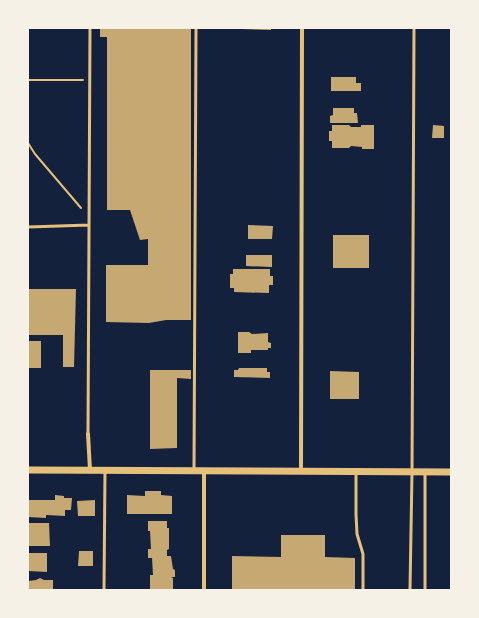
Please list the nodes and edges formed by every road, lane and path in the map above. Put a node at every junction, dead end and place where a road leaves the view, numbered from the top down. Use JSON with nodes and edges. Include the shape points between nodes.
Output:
{"nodes":[{"id":1,"x":90,"y":28,"type":"edge"},
{"id":2,"x":196,"y":28,"type":"edge"},
{"id":3,"x":302,"y":28,"type":"edge"},
{"id":4,"x":414,"y":28,"type":"edge"},
{"id":5,"x":28,"y":80,"type":"edge"},
{"id":6,"x":90,"y":80,"type":"junction"},
{"id":7,"x":28,"y":142,"type":"edge"},
{"id":8,"x":82,"y":209,"type":"dead end"},
{"id":9,"x":89,"y":225,"type":"junction"},
{"id":10,"x":28,"y":226,"type":"edge"},
{"id":11,"x":88,"y":434,"type":"joint"},
{"id":12,"x":28,"y":470,"type":"edge"},
{"id":13,"x":90,"y":470,"type":"junction"},
{"id":14,"x":105,"y":470,"type":"junction"},
{"id":15,"x":194,"y":471,"type":"junction"},
{"id":16,"x":204,"y":471,"type":"junction"},
{"id":17,"x":302,"y":471,"type":"junction"},
{"id":18,"x":356,"y":472,"type":"junction"},
{"id":19,"x":412,"y":472,"type":"junction"},
{"id":20,"x":425,"y":472,"type":"junction"},
{"id":21,"x":451,"y":472,"type":"edge"},
{"id":22,"x":104,"y":590,"type":"edge"},
{"id":23,"x":204,"y":590,"type":"edge"},
{"id":24,"x":363,"y":590,"type":"edge"},
{"id":25,"x":410,"y":590,"type":"edge"},
{"id":26,"x":425,"y":590,"type":"edge"}],
"edges":[{"from":1,"to":6,"type":"lane"},
{"from":2,"to":15,"type":"lane"},
{"from":3,"to":17,"type":"street"},
{"from":4,"to":19,"type":"lane"},
{"from":5,"to":6,"type":"path"},
{"from":6,"to":9,"type":"lane"},
{"from":7,"to":8,"type":"path","via":[[35,154]]},
{"from":9,"to":10,"type":"lane"},
{"from":9,"to":11,"type":"lane"},
{"from":11,"to":13,"type":"street"},
{"from":12,"to":13,"type":"street"},
{"from":13,"to":14,"type":"street"},
{"from":14,"to":15,"type":"street"},
{"from":14,"to":22,"type":"lane"},
{"from":15,"to":16,"type":"street"},
{"from":16,"to":17,"type":"street"},
{"from":16,"to":23,"type":"street"},
{"from":17,"to":18,"type":"street"},
{"from":18,"to":19,"type":"street"},
{"from":18,"to":24,"type":"lane","via":[[357,534],[363,554]]},
{"from":19,"to":20,"type":"street"},
{"from":19,"to":25,"type":"lane"},
{"from":20,"to":21,"type":"street"},
{"from":20,"to":26,"type":"lane"}]}
